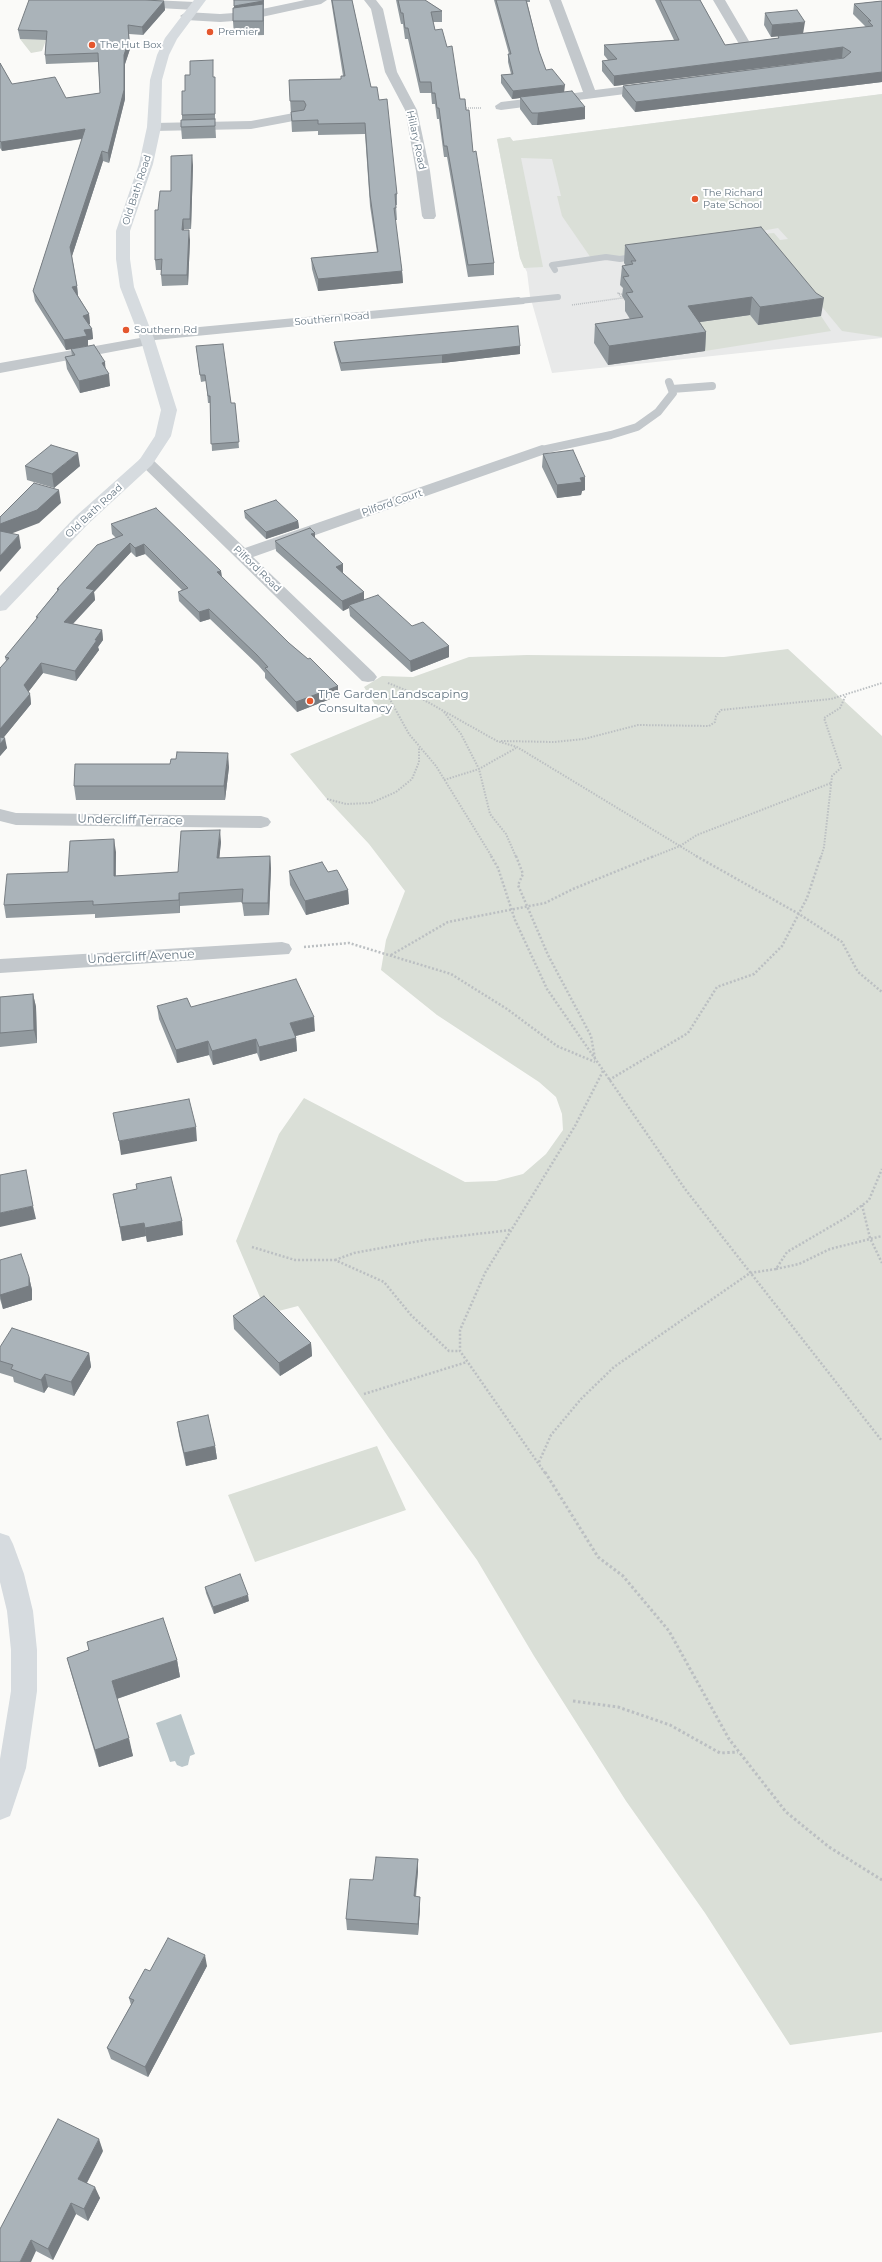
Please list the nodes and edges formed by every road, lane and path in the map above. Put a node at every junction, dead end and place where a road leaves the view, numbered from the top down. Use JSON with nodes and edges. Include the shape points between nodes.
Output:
{"nodes":[{"id":1,"x":85,"y":0,"type":"edge"},
{"id":2,"x":321,"y":0,"type":"edge"},
{"id":3,"x":370,"y":0,"type":"edge"},
{"id":4,"x":555,"y":0,"type":"edge"},
{"id":5,"x":719,"y":0,"type":"edge"},
{"id":6,"x":198,"y":3,"type":"edge"},
{"id":7,"x":186,"y":16,"type":"junction"},
{"id":8,"x":747,"y":43,"type":"edge"},
{"id":9,"x":667,"y":85,"type":"edge"},
{"id":10,"x":590,"y":94,"type":"junction"},
{"id":11,"x":502,"y":106,"type":"joint"},
{"id":12,"x":457,"y":108,"type":"edge"},
{"id":13,"x":300,"y":116,"type":"edge"},
{"id":14,"x":154,"y":127,"type":"junction"},
{"id":15,"x":429,"y":216,"type":"dead end"},
{"id":16,"x":643,"y":256,"type":"edge"},
{"id":17,"x":555,"y":270,"type":"dead end"},
{"id":18,"x":624,"y":296,"type":"edge"},
{"id":19,"x":558,"y":297,"type":"dead end"},
{"id":20,"x":614,"y":299,"type":"dead end"},
{"id":21,"x":519,"y":301,"type":"joint"},
{"id":22,"x":147,"y":339,"type":"junction"},
{"id":23,"x":0,"y":368,"type":"edge"},
{"id":24,"x":712,"y":386,"type":"dead end"},
{"id":25,"x":542,"y":450,"type":"joint"},
{"id":26,"x":146,"y":462,"type":"junction"},
{"id":27,"x":242,"y":555,"type":"junction"},
{"id":28,"x":0,"y":606,"type":"edge"},
{"id":29,"x":386,"y":682,"type":"dead end"},
{"id":30,"x":882,"y":683,"type":"edge"},
{"id":31,"x":371,"y":684,"type":"joint"},
{"id":32,"x":846,"y":695,"type":"junction"},
{"id":33,"x":442,"y":710,"type":"junction"},
{"id":34,"x":496,"y":741,"type":"junction"},
{"id":35,"x":420,"y":746,"type":"junction"},
{"id":36,"x":517,"y":747,"type":"junction"},
{"id":37,"x":479,"y":769,"type":"junction"},
{"id":38,"x":444,"y":780,"type":"junction"},
{"id":39,"x":831,"y":783,"type":"junction"},
{"id":40,"x":327,"y":799,"type":"dead end"},
{"id":41,"x":0,"y":815,"type":"edge"},
{"id":42,"x":261,"y":822,"type":"dead end"},
{"id":43,"x":680,"y":846,"type":"junction"},
{"id":44,"x":528,"y":907,"type":"junction"},
{"id":45,"x":512,"y":910,"type":"junction"},
{"id":46,"x":799,"y":914,"type":"junction"},
{"id":47,"x":282,"y":949,"type":"joint"},
{"id":48,"x":391,"y":955,"type":"junction"},
{"id":49,"x":0,"y":966,"type":"edge"},
{"id":50,"x":882,"y":992,"type":"edge"},
{"id":51,"x":596,"y":1062,"type":"junction"},
{"id":52,"x":603,"y":1071,"type":"junction"},
{"id":53,"x":609,"y":1080,"type":"junction"},
{"id":54,"x":882,"y":1169,"type":"edge"},
{"id":55,"x":862,"y":1205,"type":"junction"},
{"id":56,"x":511,"y":1230,"type":"junction"},
{"id":57,"x":882,"y":1236,"type":"edge"},
{"id":58,"x":870,"y":1238,"type":"junction"},
{"id":59,"x":252,"y":1248,"type":"dead end"},
{"id":60,"x":335,"y":1260,"type":"junction"},
{"id":61,"x":882,"y":1263,"type":"edge"},
{"id":62,"x":776,"y":1269,"type":"junction"},
{"id":63,"x":750,"y":1273,"type":"junction"},
{"id":64,"x":460,"y":1351,"type":"junction"},
{"id":65,"x":467,"y":1362,"type":"junction"},
{"id":66,"x":364,"y":1394,"type":"dead end"},
{"id":67,"x":882,"y":1434,"type":"edge"},
{"id":68,"x":878,"y":1436,"type":"junction"},
{"id":69,"x":882,"y":1441,"type":"edge"},
{"id":70,"x":539,"y":1463,"type":"junction"},
{"id":71,"x":0,"y":1544,"type":"edge"},
{"id":72,"x":573,"y":1701,"type":"dead end"},
{"id":73,"x":739,"y":1752,"type":"junction"},
{"id":74,"x":0,"y":1807,"type":"edge"},
{"id":75,"x":882,"y":1880,"type":"edge"}],
"edges":[{"from":1,"to":6,"type":"street"},
{"from":2,"to":7,"type":"street","via":[[248,16]]},
{"from":3,"to":15,"type":"street","name":"Hillary Road","via":[[377,9],[391,72],[411,110]]},
{"from":4,"to":10,"type":"street"},
{"from":5,"to":8,"type":"street"},
{"from":6,"to":7,"type":"street","name":"Old Bath Road"},
{"from":7,"to":14,"type":"street","name":"Old Bath Road","via":[[163,55],[156,80]]},
{"from":9,"to":10,"type":"street"},
{"from":10,"to":11,"type":"street"},
{"from":11,"to":12,"type":"path"},
{"from":13,"to":14,"type":"street","via":[[251,125]]},
{"from":14,"to":22,"type":"street","name":"Old Bath Road","via":[[146,164],[124,231],[123,245],[127,287]]},
{"from":16,"to":17,"type":"lane","via":[[620,259],[606,257],[552,265]]},
{"from":18,"to":20,"type":"path","via":[[622,292],[618,293],[622,298]]},
{"from":19,"to":21,"type":"lane"},
{"from":21,"to":22,"type":"street","name":"Southern Road"},
{"from":22,"to":23,"type":"street","name":"Southern Road"},
{"from":22,"to":26,"type":"street","name":"Old Bath Road","via":[[170,410],[163,436]]},
{"from":24,"to":25,"type":"lane","via":[[670,386],[673,393],[658,412],[637,427]]},
{"from":25,"to":27,"type":"street","name":"Pilford Court"},
{"from":26,"to":27,"type":"street","name":"Pilford Road"},
{"from":26,"to":28,"type":"street","name":"Old Bath Road","via":[[82,520]]},
{"from":27,"to":31,"type":"street","name":"Pilford Road"},
{"from":29,"to":33,"type":"path"},
{"from":30,"to":32,"type":"path"},
{"from":31,"to":35,"type":"path","via":[[388,696],[409,734]]},
{"from":32,"to":34,"type":"path","via":[[831,699],[721,710],[715,722],[709,726],[638,725],[584,739],[554,742]]},
{"from":32,"to":39,"type":"path","via":[[840,708],[824,718],[841,768],[832,776]]},
{"from":33,"to":34,"type":"path"},
{"from":33,"to":37,"type":"path","via":[[461,734]]},
{"from":34,"to":36,"type":"path"},
{"from":35,"to":38,"type":"path"},
{"from":35,"to":40,"type":"path","via":[[419,762],[412,779],[396,792],[372,803],[346,804]]},
{"from":36,"to":37,"type":"path"},
{"from":36,"to":43,"type":"path"},
{"from":37,"to":38,"type":"path"},
{"from":37,"to":44,"type":"path","via":[[490,814],[506,834],[523,874],[518,885]]},
{"from":38,"to":45,"type":"path","via":[[498,868]]},
{"from":39,"to":43,"type":"path","via":[[697,835]]},
{"from":39,"to":46,"type":"path","via":[[824,847]]},
{"from":41,"to":42,"type":"street","name":"Undercliff Terrace","via":[[16,819]]},
{"from":43,"to":44,"type":"path","via":[[601,877],[545,903]]},
{"from":43,"to":46,"type":"path"},
{"from":44,"to":45,"type":"path"},
{"from":44,"to":51,"type":"path","via":[[548,955],[591,1036]]},
{"from":45,"to":48,"type":"path","via":[[448,922]]},
{"from":45,"to":51,"type":"path","via":[[547,989]]},
{"from":46,"to":50,"type":"path","via":[[842,942],[858,972]]},
{"from":46,"to":53,"type":"path","via":[[782,946],[754,974],[717,987],[688,1033]]},
{"from":47,"to":48,"type":"path","via":[[349,943]]},
{"from":47,"to":49,"type":"street","name":"Undercliff Avenue"},
{"from":48,"to":51,"type":"path","via":[[451,974],[508,1009],[557,1046]]},
{"from":51,"to":52,"type":"path"},
{"from":52,"to":53,"type":"path"},
{"from":52,"to":56,"type":"path","via":[[575,1126]]},
{"from":53,"to":63,"type":"path","via":[[685,1190]]},
{"from":54,"to":55,"type":"path","via":[[868,1200]]},
{"from":55,"to":58,"type":"path"},
{"from":55,"to":62,"type":"path","via":[[847,1217],[788,1252]]},
{"from":56,"to":60,"type":"path","via":[[425,1240],[354,1253]]},
{"from":56,"to":64,"type":"path","via":[[485,1272],[460,1330]]},
{"from":57,"to":58,"type":"path"},
{"from":58,"to":61,"type":"path"},
{"from":58,"to":62,"type":"path","via":[[830,1249],[799,1264]]},
{"from":59,"to":60,"type":"path","via":[[295,1260]]},
{"from":60,"to":64,"type":"path","via":[[384,1282],[411,1315],[449,1351]]},
{"from":62,"to":63,"type":"path"},
{"from":63,"to":68,"type":"path"},
{"from":63,"to":70,"type":"path","via":[[614,1367],[581,1399],[551,1435]]},
{"from":64,"to":65,"type":"path"},
{"from":65,"to":66,"type":"path"},
{"from":65,"to":70,"type":"path"},
{"from":67,"to":68,"type":"path"},
{"from":68,"to":69,"type":"path"},
{"from":70,"to":73,"type":"path","via":[[598,1557],[623,1576],[668,1632]]},
{"from":71,"to":74,"type":"street","via":[[20,1611],[24,1650],[24,1691],[12,1768]]},
{"from":72,"to":73,"type":"path","via":[[618,1707],[670,1725],[720,1753]]},
{"from":73,"to":75,"type":"path","via":[[786,1812],[829,1847]]}]}
